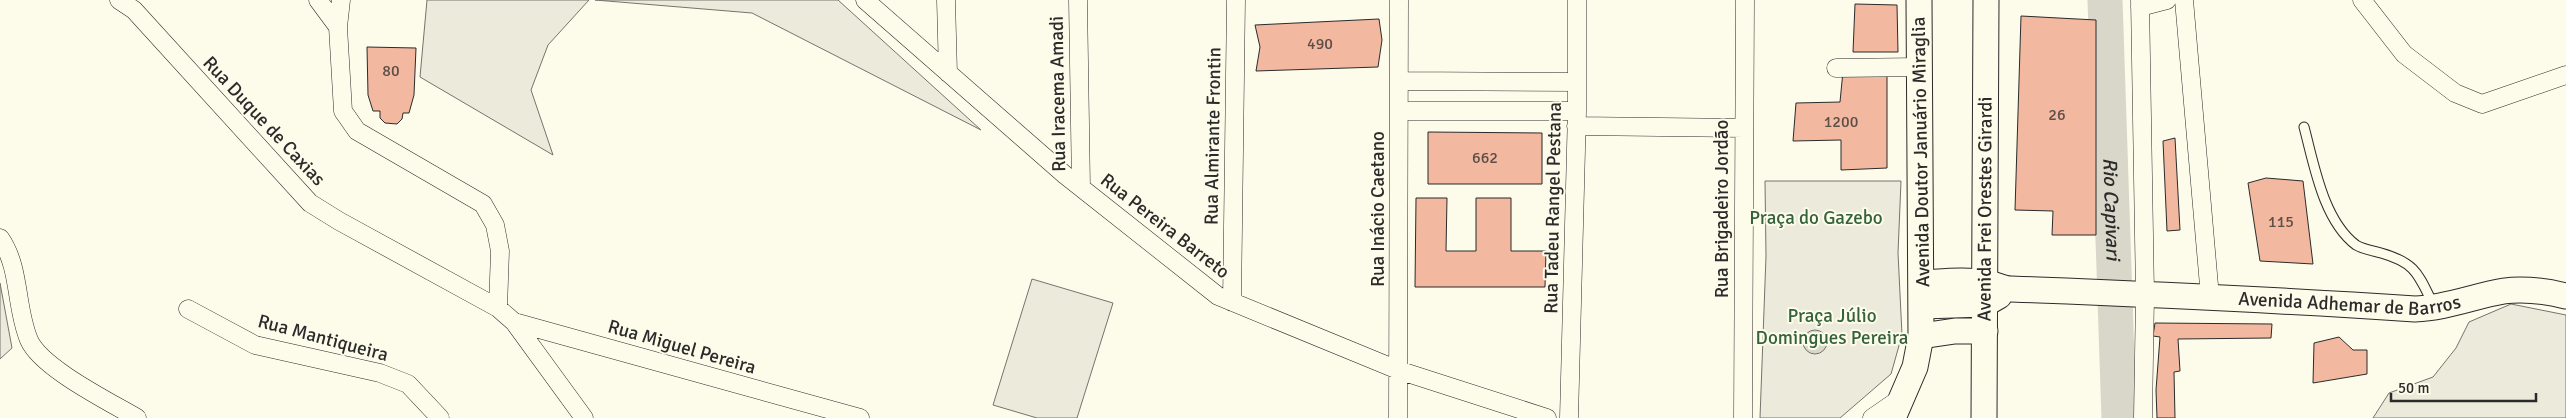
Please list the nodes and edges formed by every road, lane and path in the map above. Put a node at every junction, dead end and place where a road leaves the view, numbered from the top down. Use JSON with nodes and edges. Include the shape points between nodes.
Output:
{"nodes":[{"id":1,"x":119,"y":0,"type":"edge"},
{"id":2,"x":318,"y":0,"type":"edge"},
{"id":3,"x":341,"y":0,"type":"edge"},
{"id":4,"x":865,"y":0,"type":"edge"},
{"id":5,"x":946,"y":0,"type":"edge"},
{"id":6,"x":1078,"y":0,"type":"edge"},
{"id":7,"x":1236,"y":0,"type":"edge"},
{"id":8,"x":1399,"y":0,"type":"edge"},
{"id":9,"x":1578,"y":0,"type":"edge"},
{"id":10,"x":1745,"y":0,"type":"edge"},
{"id":11,"x":1920,"y":0,"type":"edge"},
{"id":12,"x":1986,"y":0,"type":"edge"},
{"id":13,"x":2167,"y":0,"type":"edge"},
{"id":14,"x":2184,"y":0,"type":"edge"},
{"id":15,"x":2362,"y":0,"type":"edge"},
{"id":16,"x":2140,"y":4,"type":"edge"},
{"id":17,"x":338,"y":27,"type":"junction"},
{"id":18,"x":1919,"y":67,"type":"junction"},
{"id":19,"x":1836,"y":68,"type":"dead end"},
{"id":20,"x":948,"y":72,"type":"junction"},
{"id":21,"x":2566,"y":75,"type":"edge"},
{"id":22,"x":1399,"y":81,"type":"junction"},
{"id":23,"x":1577,"y":82,"type":"junction"},
{"id":24,"x":1400,"y":111,"type":"junction"},
{"id":25,"x":1576,"y":119,"type":"junction"},
{"id":26,"x":2304,"y":127,"type":"dead end"},
{"id":27,"x":1744,"y":128,"type":"junction"},
{"id":28,"x":1081,"y":187,"type":"junction"},
{"id":29,"x":0,"y":238,"type":"edge"},
{"id":30,"x":1985,"y":293,"type":"junction"},
{"id":31,"x":2138,"y":293,"type":"junction"},
{"id":32,"x":1922,"y":294,"type":"junction"},
{"id":33,"x":2566,"y":296,"type":"edge"},
{"id":34,"x":2210,"y":297,"type":"junction"},
{"id":35,"x":1232,"y":302,"type":"junction"},
{"id":36,"x":498,"y":308,"type":"junction"},
{"id":37,"x":2435,"y":308,"type":"junction"},
{"id":38,"x":188,"y":309,"type":"dead end"},
{"id":39,"x":514,"y":322,"type":"junction"},
{"id":40,"x":1985,"y":331,"type":"junction"},
{"id":41,"x":1921,"y":336,"type":"junction"},
{"id":42,"x":1398,"y":370,"type":"junction"},
{"id":43,"x":1898,"y":407,"type":"edge"},
{"id":44,"x":137,"y":418,"type":"edge"},
{"id":45,"x":440,"y":418,"type":"edge"},
{"id":46,"x":584,"y":418,"type":"edge"},
{"id":47,"x":860,"y":418,"type":"edge"},
{"id":48,"x":1398,"y":418,"type":"edge"},
{"id":49,"x":1547,"y":418,"type":"edge"},
{"id":50,"x":1569,"y":418,"type":"edge"},
{"id":51,"x":1743,"y":418,"type":"edge"},
{"id":52,"x":1872,"y":418,"type":"edge"},
{"id":53,"x":1984,"y":418,"type":"edge"},
{"id":54,"x":2143,"y":418,"type":"edge"}],
"edges":[{"from":1,"to":36,"type":"street","name":"Rua Duque de Caxias","via":[[134,10],[310,203]]},
{"from":2,"to":17,"type":"street"},
{"from":3,"to":17,"type":"street"},
{"from":4,"to":20,"type":"street","name":"Rua Pereira Barreto"},
{"from":5,"to":20,"type":"street"},
{"from":6,"to":28,"type":"street","name":"Rua Iracema Amadi"},
{"from":7,"to":35,"type":"street","name":"Rua Almirante Frontin"},
{"from":8,"to":22,"type":"street","name":"Rua Inácio Caetano"},
{"from":9,"to":23,"type":"street","name":"Rua Tadeu Rangel Pestana"},
{"from":10,"to":27,"type":"street","name":"Rua Brigadeiro Jordão"},
{"from":11,"to":18,"type":"main road","name":"Avenida Doutor Januário Miraglia"},
{"from":12,"to":30,"type":"main road","name":"Avenida Frei Orestes Girardi"},
{"from":13,"to":16,"type":"street"},
{"from":14,"to":34,"type":"street"},
{"from":15,"to":21,"type":"street","via":[[2404,54],[2455,93],[2482,104]]},
{"from":16,"to":31,"type":"street"},
{"from":17,"to":36,"type":"street","via":[[343,111],[357,131],[483,204],[495,225],[500,251]]},
{"from":18,"to":19,"type":"street"},
{"from":18,"to":32,"type":"main road","name":"Avenida Doutor Januário Miraglia"},
{"from":20,"to":28,"type":"street","name":"Rua Pereira Barreto"},
{"from":22,"to":23,"type":"street"},
{"from":22,"to":24,"type":"street","name":"Rua Inácio Caetano"},
{"from":23,"to":25,"type":"street","name":"Rua Tadeu Rangel Pestana"},
{"from":24,"to":25,"type":"street"},
{"from":24,"to":42,"type":"street","name":"Rua Inácio Caetano"},
{"from":25,"to":27,"type":"street"},
{"from":25,"to":50,"type":"street","name":"Rua Tadeu Rangel Pestana"},
{"from":26,"to":37,"type":"lane","via":[[2324,199],[2339,224],[2358,246],[2410,265]]},
{"from":27,"to":51,"type":"street","name":"Rua Brigadeiro Jordão"},
{"from":28,"to":35,"type":"street","name":"Rua Pereira Barreto","via":[[1218,296]]},
{"from":29,"to":44,"type":"street","via":[[12,256],[30,342],[49,364]]},
{"from":30,"to":31,"type":"main road","name":"Avenida Adhemar de Barros","via":[[2009,290]]},
{"from":30,"to":32,"type":"main road","name":"Avenida Adhemar de Barros"},
{"from":30,"to":40,"type":"main road","name":"Avenida Frei Orestes Girardi"},
{"from":31,"to":34,"type":"main road","name":"Avenida Adhemar de Barros"},
{"from":31,"to":54,"type":"street"},
{"from":32,"to":41,"type":"main road","name":"Avenida Doutor Januário Miraglia"},
{"from":33,"to":37,"type":"main road","name":"Avenida Adhemar de Barros","via":[[2525,289]]},
{"from":34,"to":37,"type":"main road","name":"Avenida Adhemar de Barros"},
{"from":35,"to":42,"type":"street","name":"Rua Pereira Barreto"},
{"from":36,"to":39,"type":"street","name":"Rua Miguel Pereira"},
{"from":38,"to":45,"type":"street","name":"Rua Mantiqueira","via":[[255,345],[380,373],[408,384]]},
{"from":39,"to":46,"type":"street"},
{"from":39,"to":47,"type":"street","name":"Rua Miguel Pereira"},
{"from":40,"to":41,"type":"main road"},
{"from":40,"to":53,"type":"main road","name":"Avenida Frei Orestes Girardi"},
{"from":41,"to":43,"type":"main road","name":"Avenida Doutor Januário Miraglia","via":[[1916,368]]},
{"from":42,"to":48,"type":"street","name":"Rua Inácio Caetano"},
{"from":42,"to":49,"type":"street","name":"Rua Pereira Barreto"},
{"from":43,"to":52,"type":"street"}]}
